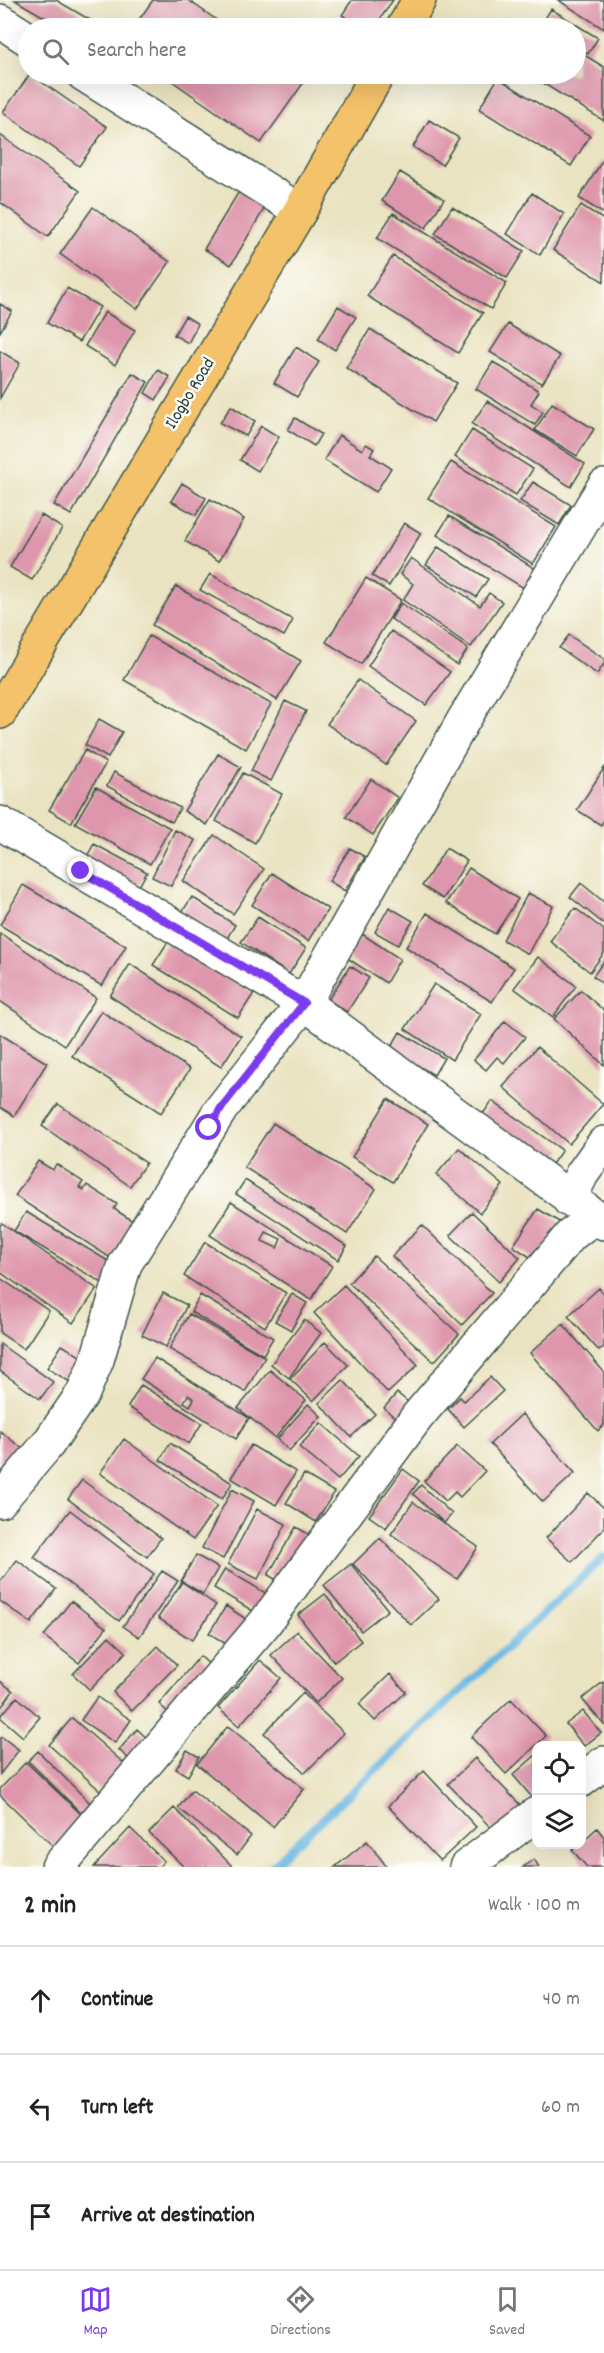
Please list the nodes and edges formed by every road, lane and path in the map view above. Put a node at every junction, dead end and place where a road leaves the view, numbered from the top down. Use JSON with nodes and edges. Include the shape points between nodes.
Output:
{"nodes":[{"id":1,"x":419,"y":0,"type":"edge"},
{"id":2,"x":409,"y":18,"type":"edge"},
{"id":3,"x":0,"y":21,"type":"edge"},
{"id":4,"x":18,"y":33,"type":"edge"},
{"id":5,"x":99,"y":84,"type":"edge"},
{"id":6,"x":372,"y":84,"type":"edge"},
{"id":7,"x":300,"y":211,"type":"junction"},
{"id":8,"x":604,"y":486,"type":"edge"},
{"id":9,"x":0,"y":712,"type":"edge"},
{"id":10,"x":0,"y":823,"type":"edge"},
{"id":11,"x":304,"y":1003,"type":"junction"},
{"id":12,"x":604,"y":1143,"type":"edge"},
{"id":13,"x":589,"y":1213,"type":"edge"},
{"id":14,"x":0,"y":1501,"type":"edge"},
{"id":15,"x":604,"y":1763,"type":"edge"},
{"id":16,"x":586,"y":1777,"type":"edge"},
{"id":17,"x":532,"y":1818,"type":"edge"},
{"id":18,"x":58,"y":1867,"type":"edge"},
{"id":19,"x":466,"y":1867,"type":"edge"}],
"edges":[{"from":1,"to":2,"type":"main road"},
{"from":3,"to":4,"type":"street"},
{"from":5,"to":7,"type":"street"},
{"from":6,"to":7,"type":"main road","name":"Ilogbo Road"},
{"from":7,"to":9,"type":"main road","name":"Ilogbo Road"},
{"from":8,"to":11,"type":"street","via":[[463,721]]},
{"from":10,"to":11,"type":"street"},
{"from":11,"to":13,"type":"street"},
{"from":11,"to":14,"type":"street","via":[[221,1108],[125,1264],[97,1360],[83,1393]]},
{"from":12,"to":13,"type":"street","via":[[582,1174]]},
{"from":13,"to":18,"type":"street","via":[[424,1408],[264,1624]]},
{"from":15,"to":16,"type":"street"},
{"from":17,"to":19,"type":"street"}]}
